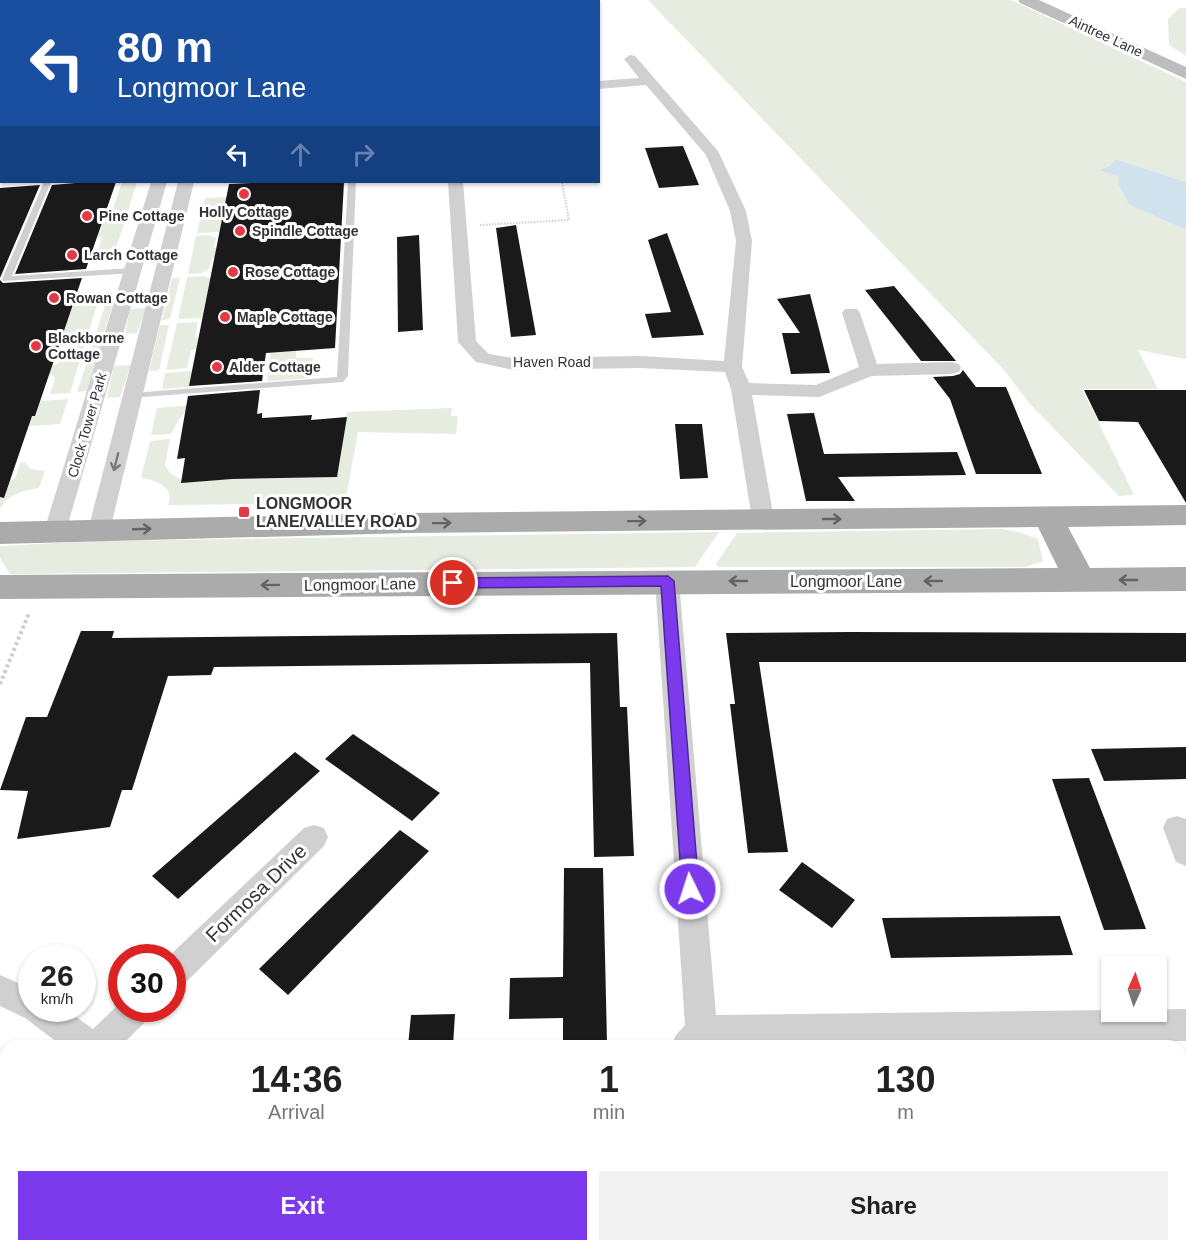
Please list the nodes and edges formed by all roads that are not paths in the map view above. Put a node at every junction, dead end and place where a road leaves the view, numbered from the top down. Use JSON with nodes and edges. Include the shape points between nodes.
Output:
{"nodes":[{"id":1,"x":1026,"y":0,"type":"edge"},
{"id":2,"x":630,"y":59,"type":"dead end"},
{"id":3,"x":1186,"y":74,"type":"edge"},
{"id":4,"x":649,"y":81,"type":"junction"},
{"id":5,"x":600,"y":85,"type":"edge"},
{"id":6,"x":47,"y":183,"type":"edge"},
{"id":7,"x":158,"y":183,"type":"edge"},
{"id":8,"x":186,"y":183,"type":"edge"},
{"id":9,"x":352,"y":183,"type":"edge"},
{"id":10,"x":455,"y":183,"type":"edge"},
{"id":11,"x":176,"y":224,"type":"junction"},
{"id":12,"x":146,"y":226,"type":"junction"},
{"id":13,"x":168,"y":254,"type":"junction"},
{"id":14,"x":135,"y":263,"type":"junction"},
{"id":15,"x":155,"y":304,"type":"junction"},
{"id":16,"x":122,"y":306,"type":"junction"},
{"id":17,"x":851,"y":313,"type":"dead end"},
{"id":18,"x":141,"y":360,"type":"junction"},
{"id":19,"x":105,"y":362,"type":"junction"},
{"id":20,"x":733,"y":366,"type":"junction"},
{"id":21,"x":952,"y":368,"type":"dead end"},
{"id":22,"x":869,"y":370,"type":"junction"},
{"id":23,"x":741,"y":389,"type":"junction"},
{"id":24,"x":132,"y":396,"type":"junction"},
{"id":25,"x":125,"y":424,"type":"junction"},
{"id":26,"x":86,"y":427,"type":"junction"},
{"id":27,"x":1186,"y":515,"type":"edge"},
{"id":28,"x":1049,"y":518,"type":"junction"},
{"id":29,"x":763,"y":519,"type":"junction"},
{"id":30,"x":99,"y":530,"type":"junction"},
{"id":31,"x":55,"y":531,"type":"junction"},
{"id":32,"x":0,"y":533,"type":"edge"},
{"id":33,"x":1186,"y":579,"type":"edge"},
{"id":34,"x":1080,"y":580,"type":"junction"},
{"id":35,"x":668,"y":581,"type":"junction"},
{"id":36,"x":0,"y":587,"type":"edge"},
{"id":37,"x":314,"y":837,"type":"dead end"},
{"id":38,"x":186,"y":960,"type":"edge"},
{"id":39,"x":0,"y":990,"type":"edge"},
{"id":40,"x":18,"y":998,"type":"edge"},
{"id":41,"x":57,"y":1022,"type":"edge"},
{"id":42,"x":123,"y":1022,"type":"edge"},
{"id":43,"x":1186,"y":1025,"type":"edge"},
{"id":44,"x":694,"y":1038,"type":"edge"},
{"id":45,"x":82,"y":1040,"type":"edge"},
{"id":46,"x":104,"y":1040,"type":"edge"}],
"edges":[{"from":1,"to":3,"type":"main road","name":"Aintree Lane"},
{"from":2,"to":4,"type":"street"},
{"from":4,"to":5,"type":"street"},
{"from":4,"to":20,"type":"street","via":[[713,154],[738,211],[744,241]]},
{"from":6,"to":14,"type":"lane","via":[[6,279]]},
{"from":7,"to":12,"type":"street","name":"Clock Tower Park"},
{"from":8,"to":11,"type":"street"},
{"from":9,"to":24,"type":"lane","via":[[340,380]]},
{"from":10,"to":20,"type":"street","name":"Haven Road","via":[[467,342],[483,358],[513,364],[640,362]]},
{"from":11,"to":12,"type":"street"},
{"from":11,"to":13,"type":"street"},
{"from":12,"to":14,"type":"street","name":"Clock Tower Park"},
{"from":13,"to":14,"type":"street"},
{"from":13,"to":15,"type":"street"},
{"from":14,"to":16,"type":"street","name":"Clock Tower Park"},
{"from":15,"to":16,"type":"street"},
{"from":15,"to":18,"type":"street"},
{"from":16,"to":19,"type":"street","name":"Clock Tower Park"},
{"from":17,"to":22,"type":"street"},
{"from":18,"to":19,"type":"street"},
{"from":18,"to":24,"type":"street"},
{"from":19,"to":26,"type":"street","name":"Clock Tower Park"},
{"from":20,"to":23,"type":"street"},
{"from":21,"to":22,"type":"street"},
{"from":22,"to":23,"type":"street","via":[[819,391]]},
{"from":23,"to":29,"type":"street"},
{"from":24,"to":25,"type":"street"},
{"from":25,"to":26,"type":"street"},
{"from":25,"to":30,"type":"street","one_way":true},
{"from":26,"to":31,"type":"street","name":"Clock Tower Park"},
{"from":27,"to":28,"type":"main road"},
{"from":29,"to":28,"type":"main road","one_way":true},
{"from":28,"to":34,"type":"main road"},
{"from":30,"to":29,"type":"main road","one_way":true},
{"from":30,"to":31,"type":"main road"},
{"from":31,"to":32,"type":"main road"},
{"from":33,"to":34,"type":"main road","name":"Longmoor Lane","one_way":true},
{"from":34,"to":35,"type":"main road","name":"Longmoor Lane","one_way":true},
{"from":35,"to":36,"type":"main road","name":"Longmoor Lane","one_way":true},
{"from":35,"to":44,"type":"street"},
{"from":37,"to":38,"type":"street","name":"Formosa Drive"},
{"from":39,"to":40,"type":"street"},
{"from":41,"to":45,"type":"street"},
{"from":42,"to":46,"type":"street"},
{"from":43,"to":44,"type":"street"}]}
